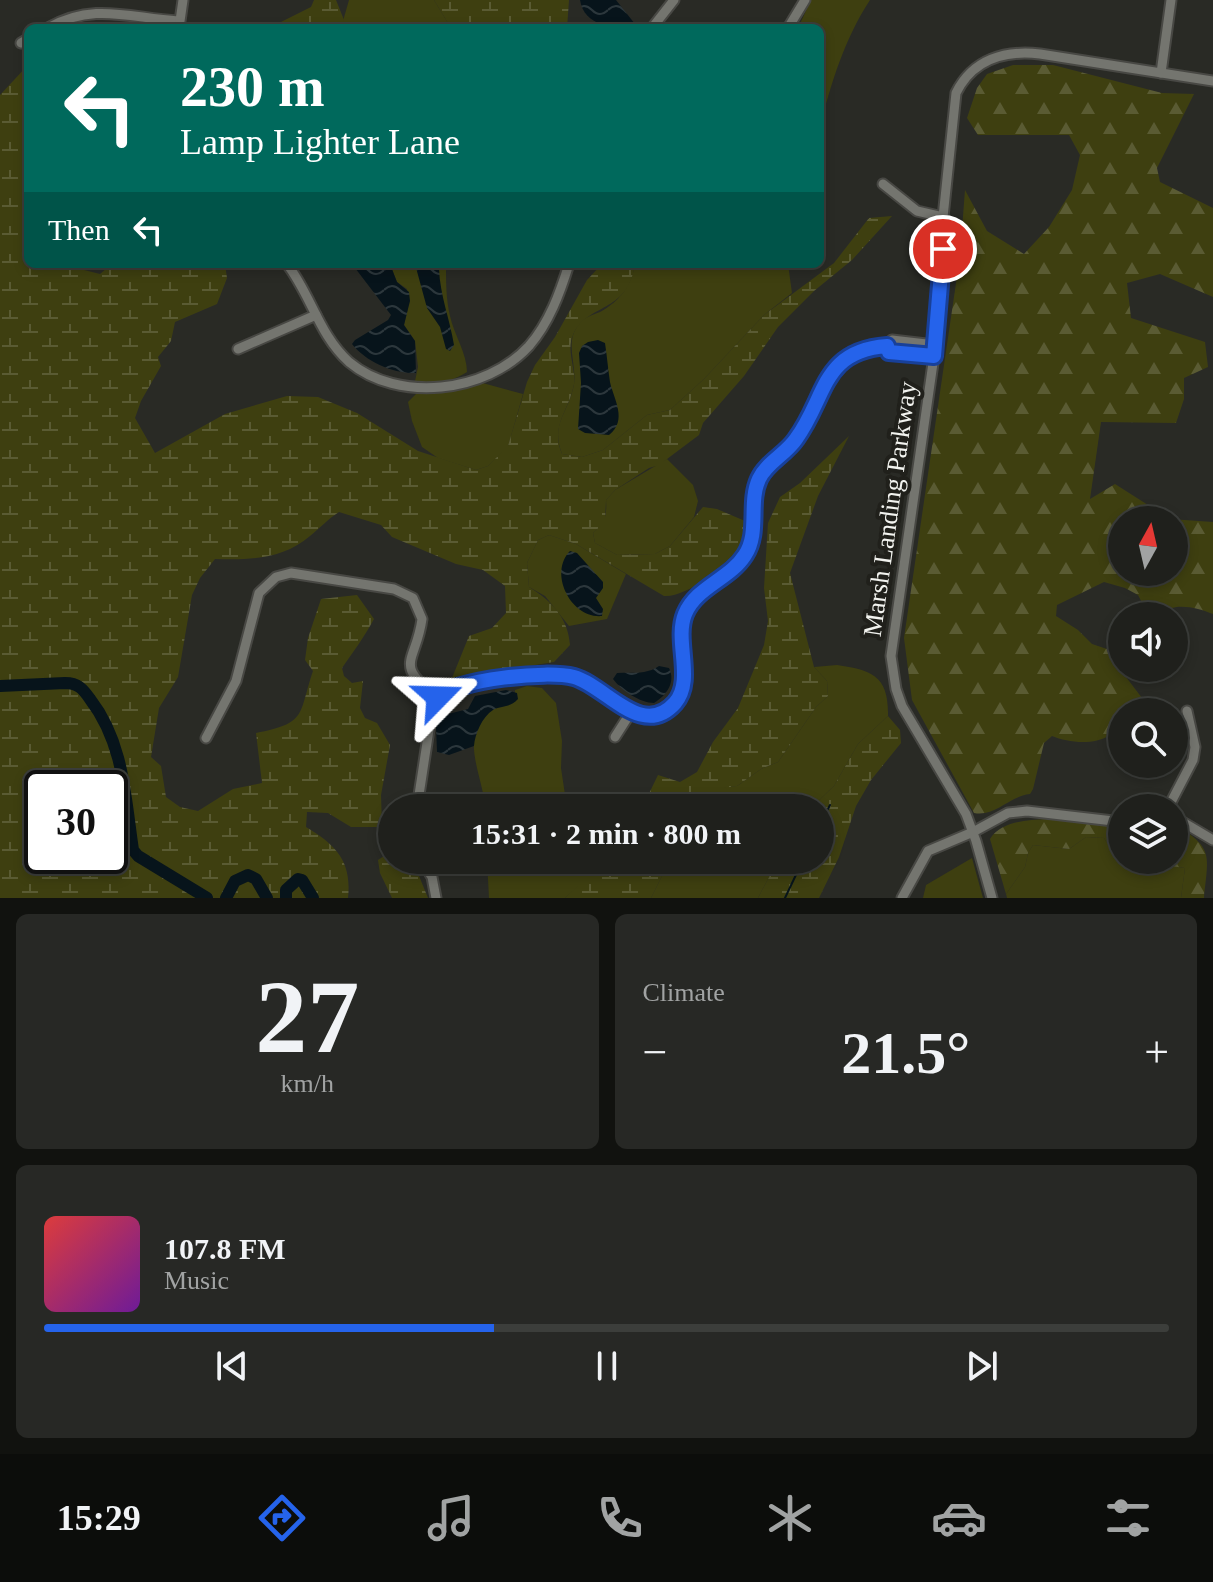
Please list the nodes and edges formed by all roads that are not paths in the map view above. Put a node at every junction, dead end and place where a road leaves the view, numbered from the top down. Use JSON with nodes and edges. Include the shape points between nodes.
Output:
{"nodes":[{"id":1,"x":183,"y":0,"type":"edge"},
{"id":2,"x":674,"y":0,"type":"edge"},
{"id":3,"x":805,"y":0,"type":"edge"},
{"id":4,"x":1171,"y":0,"type":"edge"},
{"id":5,"x":56,"y":24,"type":"edge"},
{"id":6,"x":172,"y":24,"type":"edge"},
{"id":7,"x":178,"y":24,"type":"edge"},
{"id":8,"x":655,"y":24,"type":"edge"},
{"id":9,"x":790,"y":24,"type":"edge"},
{"id":10,"x":1161,"y":73,"type":"junction"},
{"id":11,"x":1213,"y":81,"type":"edge"},
{"id":12,"x":883,"y":184,"type":"dead end"},
{"id":13,"x":943,"y":217,"type":"junction"},
{"id":14,"x":289,"y":268,"type":"edge"},
{"id":15,"x":567,"y":268,"type":"edge"},
{"id":16,"x":316,"y":315,"type":"junction"},
{"id":17,"x":909,"y":342,"type":"junction"},
{"id":18,"x":887,"y":346,"type":"junction"},
{"id":19,"x":238,"y":349,"type":"dead end"},
{"id":20,"x":934,"y":351,"type":"junction"},
{"id":21,"x":907,"y":353,"type":"junction"},
{"id":22,"x":438,"y":697,"type":"junction"},
{"id":23,"x":631,"y":712,"type":"junction"},
{"id":24,"x":1188,"y":716,"type":"edge"},
{"id":25,"x":615,"y":737,"type":"dead end"},
{"id":26,"x":206,"y":738,"type":"dead end"},
{"id":27,"x":1188,"y":770,"type":"edge"},
{"id":28,"x":419,"y":794,"type":"edge"},
{"id":29,"x":1108,"y":820,"type":"edge"},
{"id":30,"x":1188,"y":825,"type":"edge"},
{"id":31,"x":973,"y":832,"type":"junction"},
{"id":32,"x":1213,"y":840,"type":"edge"},
{"id":33,"x":430,"y":874,"type":"edge"},
{"id":34,"x":436,"y":898,"type":"edge"},
{"id":35,"x":902,"y":898,"type":"edge"},
{"id":36,"x":992,"y":898,"type":"edge"}],
"edges":[{"from":1,"to":7,"type":"street"},
{"from":2,"to":8,"type":"street"},
{"from":3,"to":9,"type":"street"},
{"from":4,"to":10,"type":"street"},
{"from":5,"to":6,"type":"street","via":[[95,12]]},
{"from":10,"to":11,"type":"street","name":"Marsh Landing Parkway"},
{"from":10,"to":13,"type":"street","name":"Marsh Landing Parkway","via":[[1026,52],[984,62],[956,93]]},
{"from":12,"to":13,"type":"street","via":[[921,214]]},
{"from":13,"to":20,"type":"street","name":"Marsh Landing Parkway"},
{"from":14,"to":16,"type":"street"},
{"from":15,"to":16,"type":"street","via":[[547,319],[530,344],[503,366],[465,382],[409,387],[371,376],[341,354]]},
{"from":16,"to":19,"type":"street"},
{"from":17,"to":18,"type":"street","via":[[892,340]]},
{"from":17,"to":20,"type":"street"},
{"from":17,"to":21,"type":"street"},
{"from":18,"to":21,"type":"street","via":[[889,352]]},
{"from":18,"to":23,"type":"street","via":[[862,350],[835,367],[799,435],[759,476],[746,554],[696,598],[684,616],[683,681],[676,702],[656,715]]},
{"from":20,"to":21,"type":"street"},
{"from":20,"to":31,"type":"street","name":"Marsh Landing Parkway","via":[[892,673],[902,706]]},
{"from":22,"to":23,"type":"street","via":[[486,680],[570,676]]},
{"from":22,"to":26,"type":"street","via":[[419,684],[410,669],[422,619],[413,598],[400,590],[291,573],[276,577],[259,593],[236,681]]},
{"from":22,"to":28,"type":"street"},
{"from":23,"to":25,"type":"street"},
{"from":24,"to":27,"type":"street","via":[[1195,747]]},
{"from":29,"to":31,"type":"street","via":[[1027,811],[1008,813]]},
{"from":30,"to":32,"type":"street"},
{"from":31,"to":35,"type":"street","via":[[928,851]]},
{"from":31,"to":36,"type":"street","name":"Marsh Landing Parkway"},
{"from":33,"to":34,"type":"street"}]}
